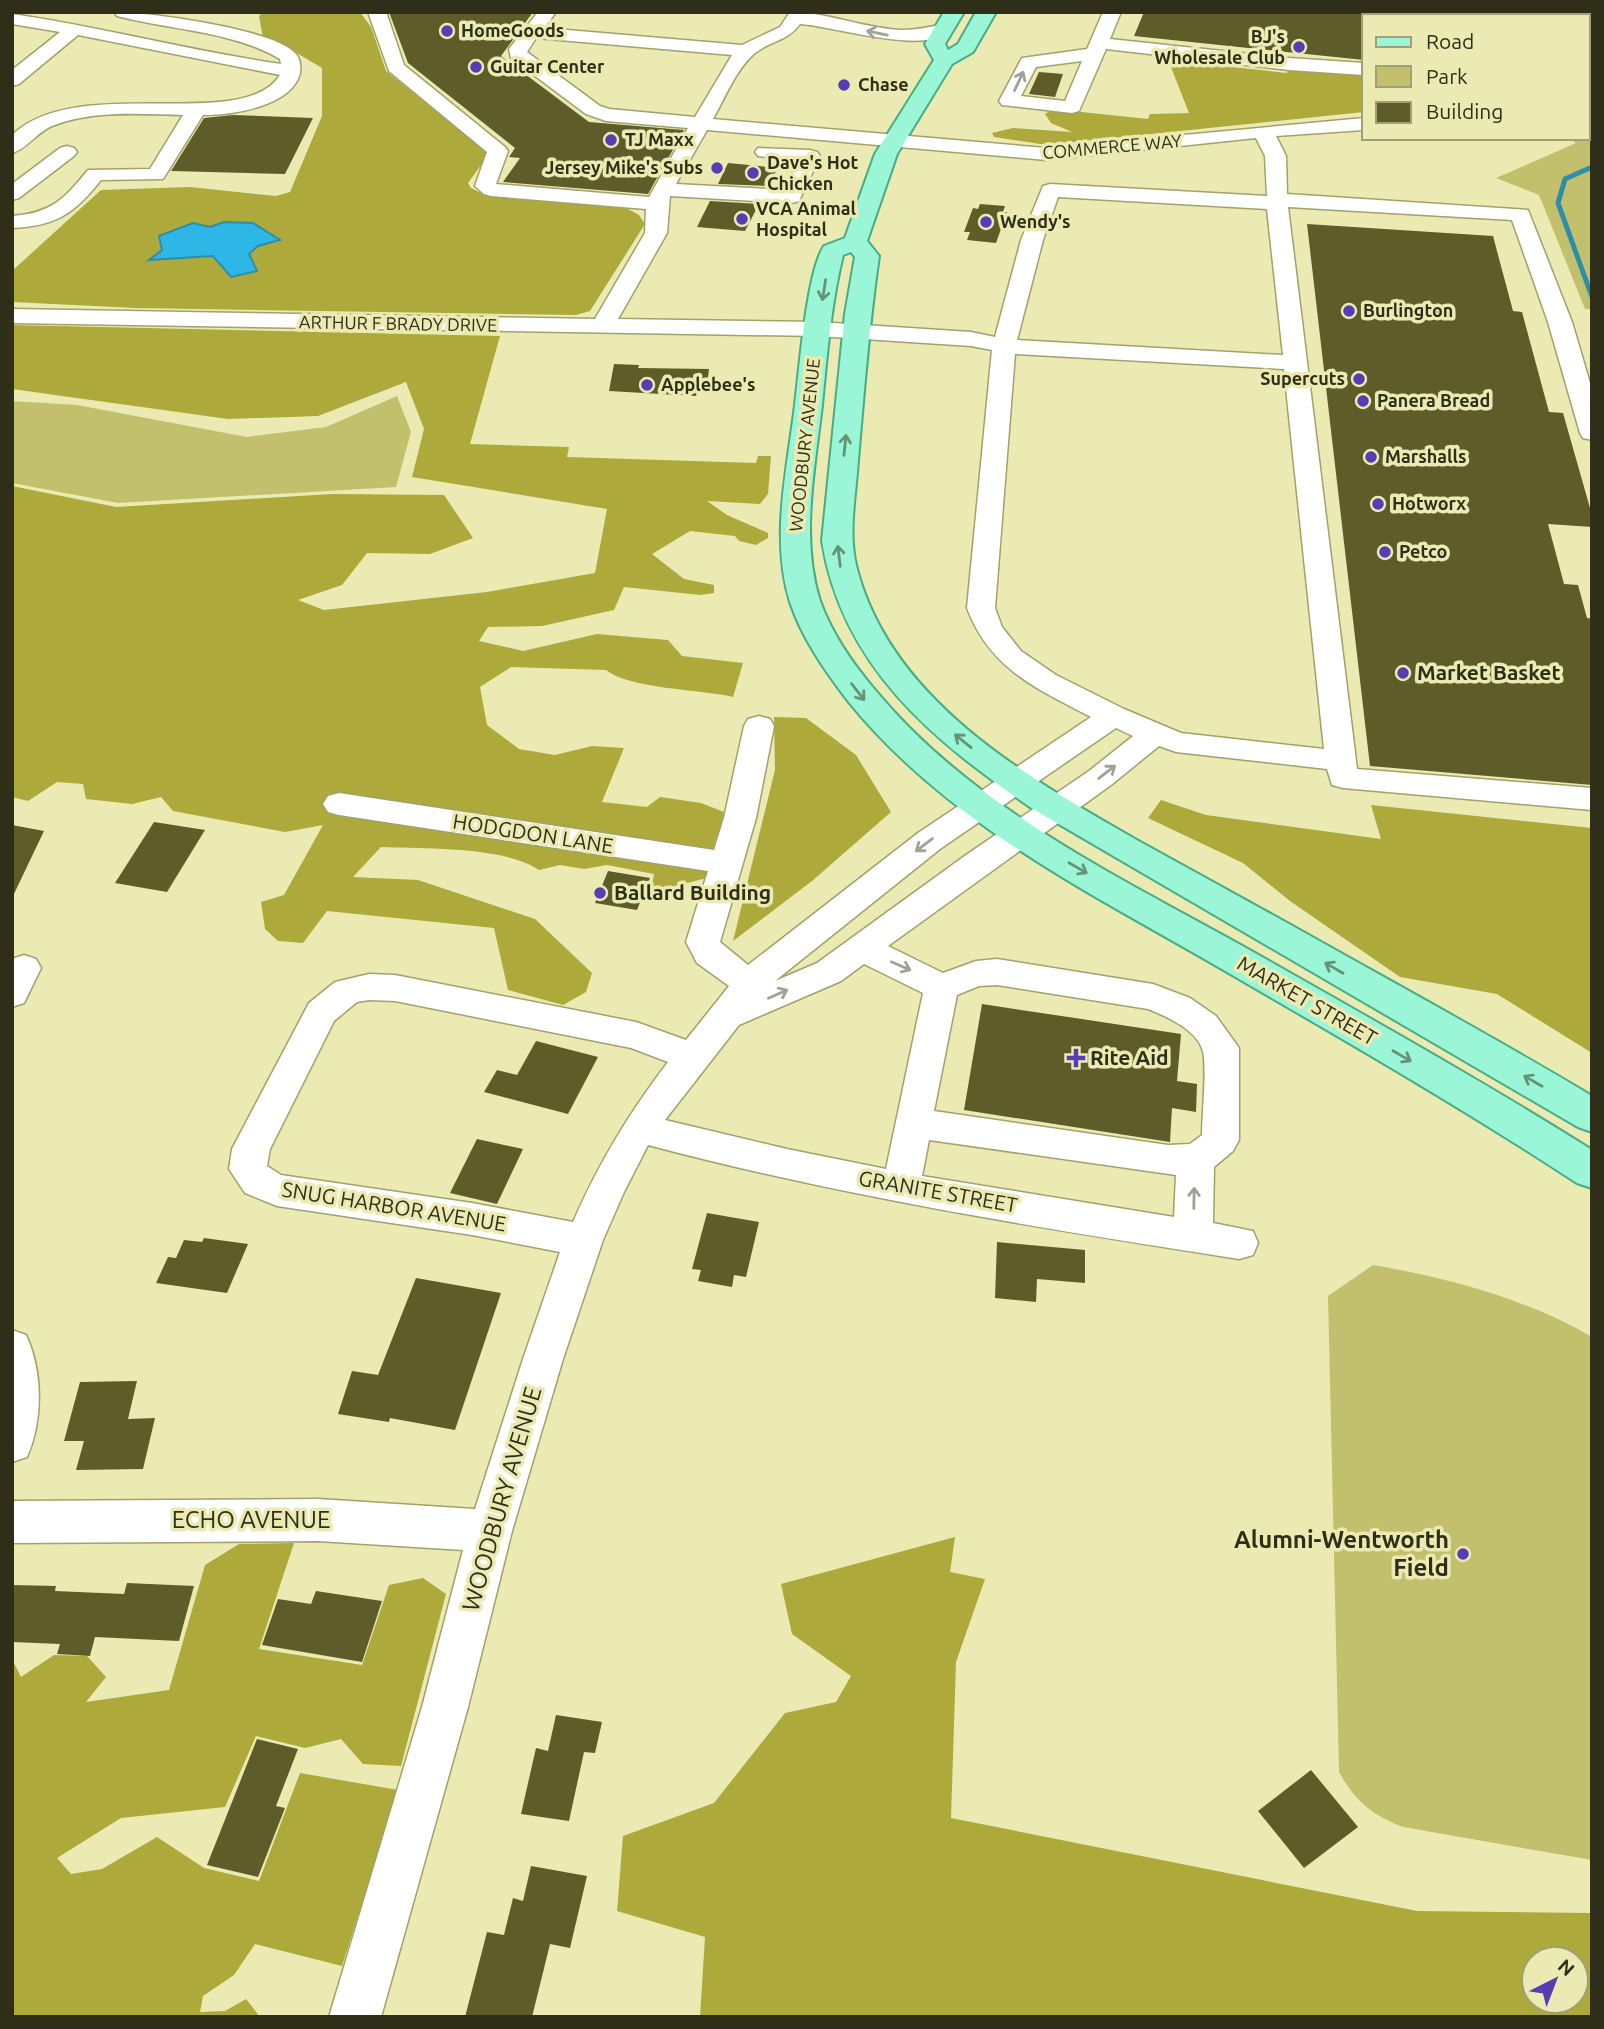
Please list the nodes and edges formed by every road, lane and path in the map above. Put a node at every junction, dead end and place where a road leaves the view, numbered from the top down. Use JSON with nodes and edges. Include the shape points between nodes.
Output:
{"nodes":[{"id":1,"x":123,"y":12,"type":"edge"},
{"id":2,"x":377,"y":12,"type":"edge"},
{"id":3,"x":547,"y":12,"type":"edge"},
{"id":4,"x":986,"y":12,"type":"edge"},
{"id":5,"x":1112,"y":12,"type":"edge"},
{"id":6,"x":797,"y":15,"type":"edge"},
{"id":7,"x":12,"y":19,"type":"edge"},
{"id":8,"x":949,"y":21,"type":"edge"},
{"id":9,"x":76,"y":28,"type":"junction"},
{"id":10,"x":531,"y":32,"type":"junction"},
{"id":11,"x":1097,"y":47,"type":"junction"},
{"id":12,"x":745,"y":51,"type":"junction"},
{"id":13,"x":944,"y":61,"type":"junction"},
{"id":14,"x":1362,"y":69,"type":"edge"},
{"id":15,"x":290,"y":71,"type":"junction"},
{"id":16,"x":12,"y":80,"type":"edge"},
{"id":17,"x":196,"y":110,"type":"junction"},
{"id":18,"x":1362,"y":117,"type":"edge"},
{"id":19,"x":700,"y":124,"type":"junction"},
{"id":20,"x":1362,"y":124,"type":"edge"},
{"id":21,"x":1289,"y":129,"type":"junction"},
{"id":22,"x":1261,"y":132,"type":"junction"},
{"id":23,"x":892,"y":141,"type":"junction"},
{"id":24,"x":688,"y":146,"type":"junction"},
{"id":25,"x":12,"y":147,"type":"edge"},
{"id":26,"x":715,"y":148,"type":"dead end"},
{"id":27,"x":742,"y":150,"type":"dead end"},
{"id":28,"x":12,"y":194,"type":"edge"},
{"id":29,"x":659,"y":197,"type":"junction"},
{"id":30,"x":1277,"y":202,"type":"junction"},
{"id":31,"x":12,"y":222,"type":"edge"},
{"id":32,"x":855,"y":242,"type":"junction"},
{"id":33,"x":12,"y":316,"type":"edge"},
{"id":34,"x":602,"y":327,"type":"junction"},
{"id":35,"x":818,"y":335,"type":"junction"},
{"id":36,"x":856,"y":338,"type":"junction"},
{"id":37,"x":1004,"y":346,"type":"junction"},
{"id":38,"x":1295,"y":363,"type":"junction"},
{"id":39,"x":1592,"y":433,"type":"edge"},
{"id":40,"x":1113,"y":716,"type":"junction"},
{"id":41,"x":759,"y":726,"type":"dead end"},
{"id":42,"x":1155,"y":734,"type":"junction"},
{"id":43,"x":1341,"y":761,"type":"junction"},
{"id":44,"x":1019,"y":781,"type":"junction"},
{"id":45,"x":1592,"y":799,"type":"edge"},
{"id":46,"x":339,"y":804,"type":"dead end"},
{"id":47,"x":980,"y":807,"type":"junction"},
{"id":48,"x":1058,"y":807,"type":"junction"},
{"id":49,"x":1020,"y":833,"type":"junction"},
{"id":50,"x":727,"y":863,"type":"junction"},
{"id":51,"x":860,"y":949,"type":"junction"},
{"id":52,"x":749,"y":983,"type":"junction"},
{"id":53,"x":941,"y":987,"type":"junction"},
{"id":54,"x":727,"y":1016,"type":"junction"},
{"id":55,"x":693,"y":1057,"type":"junction"},
{"id":56,"x":1592,"y":1116,"type":"edge"},
{"id":57,"x":914,"y":1123,"type":"junction"},
{"id":58,"x":639,"y":1128,"type":"junction"},
{"id":59,"x":1195,"y":1161,"type":"junction"},
{"id":60,"x":1592,"y":1171,"type":"edge"},
{"id":61,"x":901,"y":1187,"type":"junction"},
{"id":62,"x":1193,"y":1236,"type":"junction"},
{"id":63,"x":584,"y":1240,"type":"junction"},
{"id":64,"x":1239,"y":1243,"type":"dead end"},
{"id":65,"x":12,"y":1348,"type":"edge"},
{"id":66,"x":12,"y":1443,"type":"edge"},
{"id":67,"x":12,"y":1522,"type":"edge"},
{"id":68,"x":490,"y":1531,"type":"junction"},
{"id":69,"x":355,"y":2017,"type":"edge"}],
"edges":[{"from":1,"to":15,"type":"street","via":[[268,45],[288,56]]},
{"from":2,"to":29,"type":"street","via":[[396,68],[498,151],[485,186],[491,190]]},
{"from":3,"to":10,"type":"street"},
{"from":4,"to":13,"type":"main road","via":[[965,48]]},
{"from":5,"to":11,"type":"street"},
{"from":8,"to":6,"type":"street","one_way":true,"via":[[918,36],[884,36],[833,20]]},
{"from":6,"to":12,"type":"street","via":[[780,35]]},
{"from":7,"to":9,"type":"street"},
{"from":8,"to":13,"type":"main road","via":[[935,44]]},
{"from":9,"to":15,"type":"street","via":[[232,63]]},
{"from":9,"to":16,"type":"street"},
{"from":10,"to":12,"type":"street"},
{"from":10,"to":19,"type":"street","name":"COMMERCE WAY","via":[[518,54],[599,114]]},
{"from":11,"to":11,"type":"street","one_way":true,"via":[[1072,107],[1009,101],[1029,62]]},
{"from":11,"to":14,"type":"street"},
{"from":12,"to":19,"type":"street"},
{"from":13,"to":23,"type":"main road"},
{"from":15,"to":17,"type":"street","via":[[286,82],[265,97],[231,107]]},
{"from":17,"to":25,"type":"street","via":[[118,108],[75,115]]},
{"from":17,"to":31,"type":"street","via":[[156,175],[95,174],[76,198],[48,219]]},
{"from":18,"to":21,"type":"street","name":"COMMERCE WAY"},
{"from":19,"to":23,"type":"street","name":"COMMERCE WAY"},
{"from":19,"to":24,"type":"street"},
{"from":20,"to":21,"type":"street","name":"COMMERCE WAY"},
{"from":21,"to":22,"type":"street","name":"COMMERCE WAY"},
{"from":22,"to":23,"type":"street","name":"COMMERCE WAY","via":[[1046,155]]},
{"from":22,"to":30,"type":"street","via":[[1272,141],[1278,157]]},
{"from":23,"to":32,"type":"main road"},
{"from":24,"to":26,"type":"street"},
{"from":24,"to":29,"type":"street"},
{"from":25,"to":28,"type":"street","via":[[67,152]]},
{"from":27,"to":29,"type":"street","via":[[810,156],[792,197]]},
{"from":29,"to":34,"type":"street","via":[[656,233]]},
{"from":30,"to":37,"type":"street","via":[[1049,190]]},
{"from":30,"to":38,"type":"street"},
{"from":30,"to":39,"type":"street","via":[[1521,214],[1560,322]]},
{"from":32,"to":35,"type":"main road","name":"WOODBURY AVENUE","one_way":true,"via":[[832,251]]},
{"from":32,"to":36,"type":"main road","name":"WOODBURY AVENUE","via":[[867,256]]},
{"from":33,"to":34,"type":"street","name":"ARTHUR F BRADY DRIVE"},
{"from":34,"to":35,"type":"street","name":"ARTHUR F BRADY DRIVE","via":[[783,329]]},
{"from":35,"to":36,"type":"street","name":"ARTHUR F BRADY DRIVE"},
{"from":35,"to":47,"type":"main road","name":"WOODBURY AVENUE","one_way":true,"via":[[795,516],[798,565],[811,617],[836,663],[880,719],[937,774]]},
{"from":36,"to":37,"type":"street","name":"ARTHUR F BRADY DRIVE","via":[[961,352]]},
{"from":44,"to":36,"type":"main road","name":"WOODBURY AVENUE","one_way":true,"via":[[960,739],[916,697],[875,644],[848,592],[837,541]]},
{"from":37,"to":38,"type":"street","name":"ARTHUR F BRADY DRIVE"},
{"from":37,"to":40,"type":"street","via":[[981,608],[999,643],[1027,670]]},
{"from":38,"to":43,"type":"street"},
{"from":40,"to":42,"type":"street"},
{"from":40,"to":44,"type":"street"},
{"from":41,"to":50,"type":"street"},
{"from":42,"to":43,"type":"street","via":[[1176,741]]},
{"from":48,"to":42,"type":"street","one_way":true},
{"from":43,"to":45,"type":"street","via":[[1343,778]]},
{"from":44,"to":47,"type":"street","name":"WOODBURY AVENUE"},
{"from":44,"to":48,"type":"main road","name":"WOODBURY AVENUE"},
{"from":46,"to":50,"type":"street","name":"HODGDON LANE"},
{"from":47,"to":49,"type":"main road","name":"WOODBURY AVENUE"},
{"from":47,"to":52,"type":"street","name":"WOODBURY AVENUE","one_way":true,"via":[[929,841]]},
{"from":48,"to":49,"type":"street","name":"WOODBURY AVENUE"},
{"from":56,"to":48,"type":"main road","name":"MARKET STREET","one_way":true},
{"from":49,"to":51,"type":"street","name":"WOODBURY AVENUE"},
{"from":49,"to":60,"type":"main road","name":"MARKET STREET","one_way":true},
{"from":50,"to":52,"type":"street","via":[[703,942],[709,954]]},
{"from":51,"to":53,"type":"street","one_way":true},
{"from":54,"to":51,"type":"street","name":"WOODBURY AVENUE","one_way":true,"via":[[829,972]]},
{"from":52,"to":54,"type":"street","name":"WOODBURY AVENUE"},
{"from":53,"to":57,"type":"street"},
{"from":53,"to":59,"type":"street","via":[[976,974],[998,972],[1153,997],[1178,1007],[1204,1025],[1221,1048],[1220,1140]]},
{"from":54,"to":55,"type":"street","name":"WOODBURY AVENUE"},
{"from":55,"to":58,"type":"street","name":"WOODBURY AVENUE"},
{"from":55,"to":63,"type":"street","name":"SNUG HARBOR AVENUE","via":[[636,1035],[395,988],[369,987],[347,992],[321,1012],[251,1149],[248,1168],[258,1182],[277,1189]]},
{"from":57,"to":59,"type":"street"},
{"from":57,"to":61,"type":"street"},
{"from":58,"to":61,"type":"street","name":"GRANITE STREET","via":[[694,1144]]},
{"from":58,"to":63,"type":"street","name":"WOODBURY AVENUE"},
{"from":62,"to":59,"type":"street","one_way":true},
{"from":61,"to":62,"type":"street","name":"GRANITE STREET"},
{"from":62,"to":64,"type":"street","name":"GRANITE STREET"},
{"from":63,"to":68,"type":"street","name":"WOODBURY AVENUE"},
{"from":65,"to":66,"type":"street","via":[[17,1405]]},
{"from":67,"to":68,"type":"street","name":"ECHO AVENUE","via":[[318,1520]]},
{"from":68,"to":69,"type":"street","name":"WOODBURY AVENUE","via":[[445,1707]]}]}
